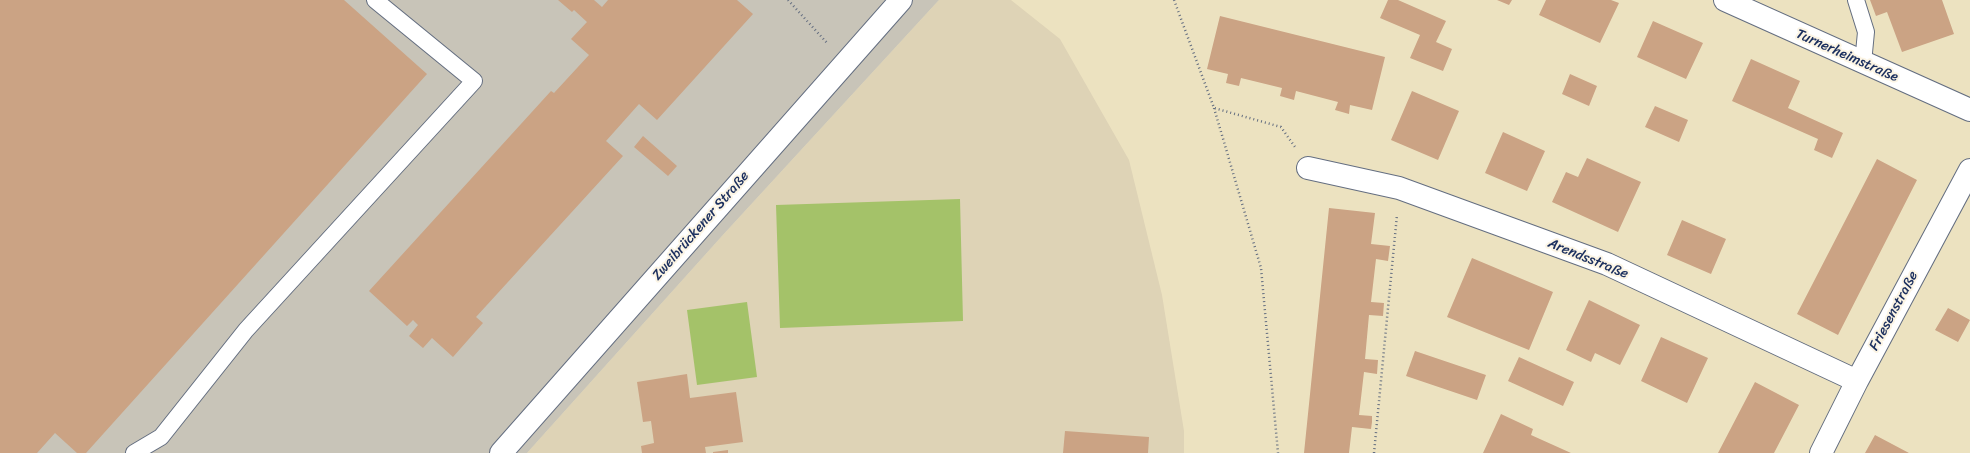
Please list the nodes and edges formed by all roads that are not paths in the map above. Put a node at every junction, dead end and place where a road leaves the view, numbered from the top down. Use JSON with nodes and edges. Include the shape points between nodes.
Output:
{"nodes":[{"id":1,"x":375,"y":0,"type":"edge"},
{"id":2,"x":901,"y":0,"type":"edge"},
{"id":3,"x":1725,"y":0,"type":"edge"},
{"id":4,"x":1856,"y":0,"type":"edge"},
{"id":5,"x":1863,"y":63,"type":"junction"},
{"id":6,"x":1970,"y":110,"type":"edge"},
{"id":7,"x":1308,"y":168,"type":"road end"},
{"id":8,"x":1970,"y":170,"type":"edge"},
{"id":9,"x":1857,"y":380,"type":"junction"},
{"id":10,"x":134,"y":453,"type":"edge"},
{"id":11,"x":501,"y":453,"type":"edge"},
{"id":12,"x":1821,"y":453,"type":"edge"}],
"edges":[{"from":1,"to":10,"type":"lane","via":[[474,81],[246,330],[161,437]]},
{"from":2,"to":11,"type":"street","name":"Zweibrückener Straße"},
{"from":3,"to":5,"type":"street","name":"Turnerheimstraße"},
{"from":4,"to":5,"type":"lane","via":[[1866,32]]},
{"from":5,"to":6,"type":"street","name":"Turnerheimstraße"},
{"from":7,"to":9,"type":"street","name":"Arendsstraße","via":[[1399,188],[1607,264]]},
{"from":8,"to":9,"type":"street","name":"Friesenstraße"},
{"from":9,"to":12,"type":"street","name":"Friesenstraße"}]}
